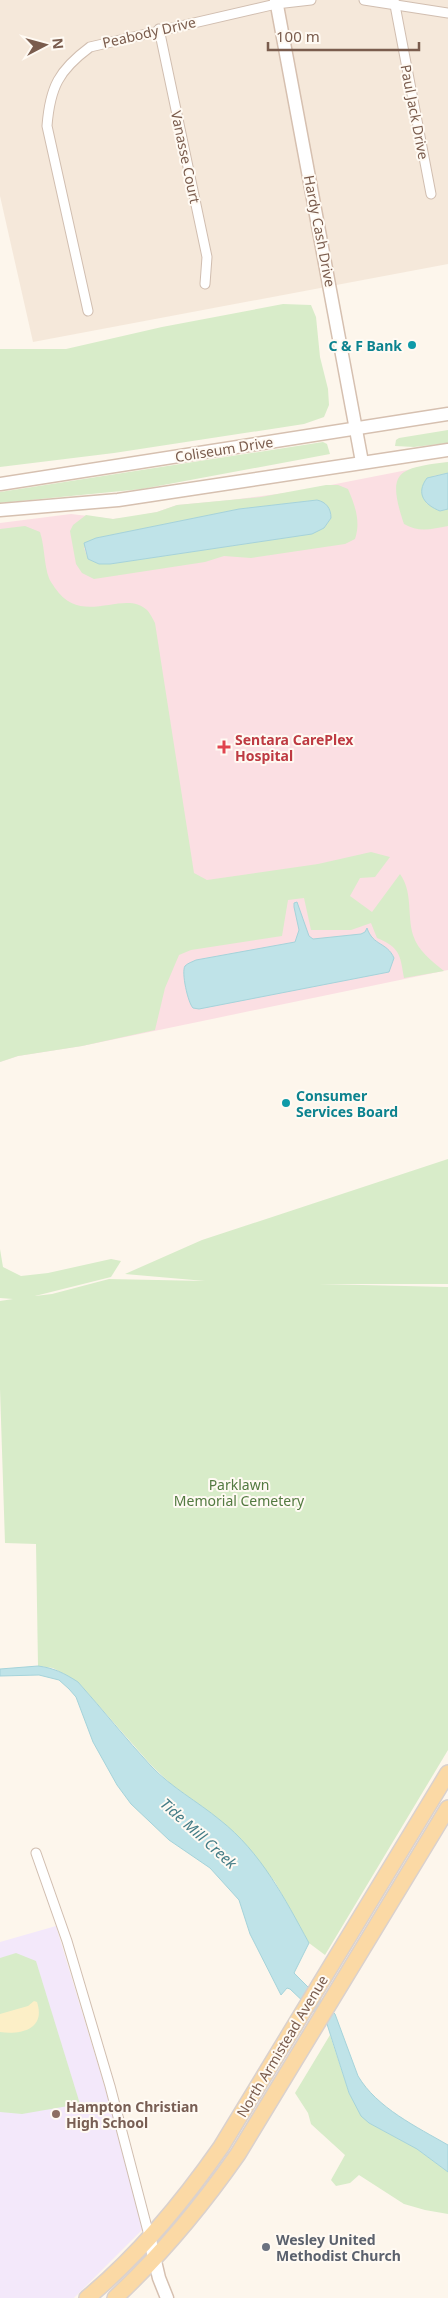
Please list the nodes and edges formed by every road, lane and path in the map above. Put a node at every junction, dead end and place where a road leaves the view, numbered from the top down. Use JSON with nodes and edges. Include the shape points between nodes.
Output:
{"nodes":[{"id":1,"x":311,"y":0,"type":"edge"},
{"id":2,"x":364,"y":0,"type":"edge"},
{"id":3,"x":276,"y":2,"type":"edge"},
{"id":4,"x":394,"y":3,"type":"edge"},
{"id":5,"x":448,"y":13,"type":"edge"},
{"id":6,"x":158,"y":29,"type":"junction"},
{"id":7,"x":431,"y":194,"type":"dead end"},
{"id":8,"x":205,"y":284,"type":"dead end"},
{"id":9,"x":88,"y":311,"type":"dead end"},
{"id":10,"x":448,"y":414,"type":"edge"},
{"id":11,"x":356,"y":428,"type":"junction"},
{"id":12,"x":448,"y":450,"type":"edge"},
{"id":13,"x":362,"y":462,"type":"junction"},
{"id":14,"x":0,"y":484,"type":"edge"},
{"id":15,"x":0,"y":510,"type":"edge"},
{"id":16,"x":448,"y":1773,"type":"edge"},
{"id":17,"x":448,"y":1808,"type":"edge"},
{"id":18,"x":36,"y":1853,"type":"dead end"},
{"id":19,"x":150,"y":2240,"type":"junction"},
{"id":20,"x":154,"y":2260,"type":"junction"},
{"id":21,"x":87,"y":2298,"type":"edge"},
{"id":22,"x":115,"y":2298,"type":"edge"},
{"id":23,"x":167,"y":2298,"type":"edge"}],
"edges":[{"from":1,"to":3,"type":"street","name":"Peabody Drive"},
{"from":2,"to":4,"type":"street"},
{"from":3,"to":6,"type":"street","name":"Peabody Drive"},
{"from":3,"to":11,"type":"street","name":"Hardy Cash Drive"},
{"from":4,"to":5,"type":"street"},
{"from":4,"to":7,"type":"street","name":"Paul Jack Drive"},
{"from":6,"to":8,"type":"street","name":"Vanasse Court","via":[[207,257]]},
{"from":6,"to":9,"type":"street","name":"Peabody Drive","via":[[90,46],[72,60],[58,79],[49,100],[47,126]]},
{"from":10,"to":11,"type":"street","name":"Coliseum Drive"},
{"from":11,"to":13,"type":"street","name":"Hardy Cash Drive"},
{"from":11,"to":14,"type":"street","name":"Coliseum Drive"},
{"from":12,"to":13,"type":"street"},
{"from":13,"to":15,"type":"street","via":[[118,500]]},
{"from":16,"to":19,"type":"main road","name":"North Armistead Avenue","via":[[221,2147]]},
{"from":17,"to":20,"type":"main road","name":"North Armistead Avenue","via":[[238,2154],[207,2199]]},
{"from":18,"to":19,"type":"street","via":[[67,1941],[110,2086]]},
{"from":19,"to":20,"type":"street"},
{"from":19,"to":21,"type":"main road","name":"North Armistead Avenue"},
{"from":20,"to":22,"type":"main road","name":"North Armistead Avenue"},
{"from":20,"to":23,"type":"street"}]}
